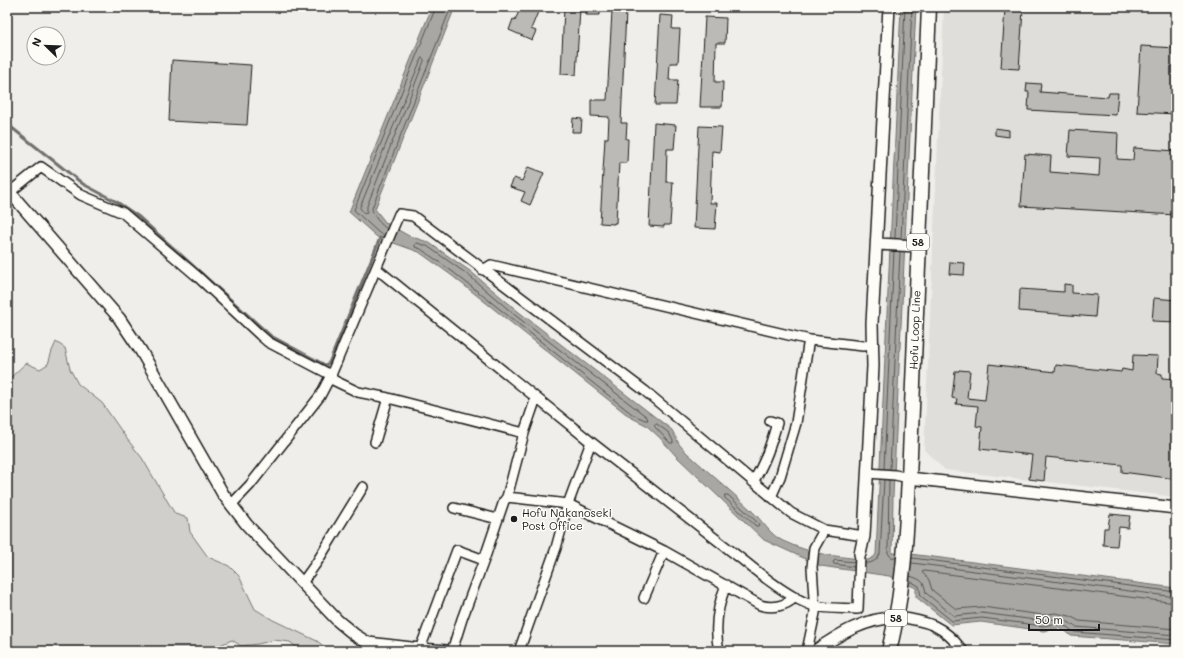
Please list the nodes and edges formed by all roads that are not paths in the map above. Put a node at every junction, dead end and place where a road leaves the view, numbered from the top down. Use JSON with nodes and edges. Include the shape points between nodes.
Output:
{"nodes":[{"id":1,"x":889,"y":7,"type":"edge"},
{"id":2,"x":929,"y":7,"type":"edge"},
{"id":3,"x":8,"y":190,"type":"edge"},
{"id":4,"x":880,"y":244,"type":"junction"},
{"id":5,"x":918,"y":246,"type":"junction"},
{"id":6,"x":377,"y":269,"type":"junction"},
{"id":7,"x":483,"y":270,"type":"junction"},
{"id":8,"x":810,"y":340,"type":"junction"},
{"id":9,"x":872,"y":345,"type":"junction"},
{"id":10,"x":332,"y":375,"type":"junction"},
{"id":11,"x":388,"y":398,"type":"junction"},
{"id":12,"x":536,"y":398,"type":"junction"},
{"id":13,"x":770,"y":421,"type":"dead end"},
{"id":14,"x":524,"y":433,"type":"junction"},
{"id":15,"x":375,"y":442,"type":"dead end"},
{"id":16,"x":591,"y":442,"type":"junction"},
{"id":17,"x":869,"y":473,"type":"junction"},
{"id":18,"x":902,"y":476,"type":"junction"},
{"id":19,"x":753,"y":482,"type":"junction"},
{"id":20,"x":363,"y":487,"type":"dead end"},
{"id":21,"x":507,"y":497,"type":"junction"},
{"id":22,"x":771,"y":497,"type":"junction"},
{"id":23,"x":568,"y":504,"type":"junction"},
{"id":24,"x":231,"y":505,"type":"junction"},
{"id":25,"x":454,"y":508,"type":"dead end"},
{"id":26,"x":1176,"y":508,"type":"edge"},
{"id":27,"x":498,"y":519,"type":"junction"},
{"id":28,"x":824,"y":530,"type":"junction"},
{"id":29,"x":864,"y":536,"type":"junction"},
{"id":30,"x":664,"y":551,"type":"junction"},
{"id":31,"x":860,"y":554,"type":"joint"},
{"id":32,"x":484,"y":560,"type":"junction"},
{"id":33,"x":302,"y":583,"type":"junction"},
{"id":34,"x":726,"y":585,"type":"junction"},
{"id":35,"x":795,"y":597,"type":"junction"},
{"id":36,"x":644,"y":598,"type":"dead end"},
{"id":37,"x":815,"y":606,"type":"junction"},
{"id":38,"x":897,"y":617,"type":"junction"},
{"id":39,"x":420,"y":649,"type":"junction"},
{"id":40,"x":447,"y":651,"type":"edge"},
{"id":41,"x":452,"y":651,"type":"edge"},
{"id":42,"x":519,"y":651,"type":"edge"},
{"id":43,"x":719,"y":651,"type":"edge"},
{"id":44,"x":807,"y":651,"type":"edge"},
{"id":45,"x":815,"y":651,"type":"edge"},
{"id":46,"x":889,"y":651,"type":"edge"},
{"id":47,"x":963,"y":651,"type":"edge"}],
"edges":[{"from":1,"to":4,"type":"street"},
{"from":2,"to":5,"type":"main road","name":"Hofu Loop Line","number":"58"},
{"from":3,"to":10,"type":"street","via":[[41,167],[81,195],[123,213],[198,277],[268,342]]},
{"from":3,"to":24,"type":"street","via":[[119,318]]},
{"from":4,"to":5,"type":"street"},
{"from":4,"to":9,"type":"street"},
{"from":5,"to":18,"type":"main road","name":"Hofu Loop Line","number":"58"},
{"from":6,"to":7,"type":"street","via":[[400,214],[413,216]]},
{"from":6,"to":10,"type":"street"},
{"from":6,"to":12,"type":"street"},
{"from":7,"to":8,"type":"street","via":[[491,265]]},
{"from":7,"to":19,"type":"street","via":[[645,391]]},
{"from":8,"to":9,"type":"street"},
{"from":8,"to":22,"type":"street","via":[[796,423],[780,477]]},
{"from":9,"to":17,"type":"street"},
{"from":10,"to":11,"type":"street","via":[[333,380],[358,392]]},
{"from":10,"to":24,"type":"street","via":[[320,396],[250,485]]},
{"from":11,"to":14,"type":"street"},
{"from":11,"to":15,"type":"street"},
{"from":12,"to":14,"type":"street"},
{"from":12,"to":16,"type":"street"},
{"from":13,"to":19,"type":"street","via":[[777,423],[761,469]]},
{"from":14,"to":21,"type":"street"},
{"from":16,"to":23,"type":"street"},
{"from":16,"to":35,"type":"street","via":[[763,577]]},
{"from":17,"to":18,"type":"street"},
{"from":17,"to":29,"type":"street"},
{"from":18,"to":26,"type":"street"},
{"from":18,"to":38,"type":"main road","name":"Hofu Loop Line","number":"58","via":[[905,549]]},
{"from":19,"to":22,"type":"street"},
{"from":20,"to":33,"type":"street"},
{"from":21,"to":23,"type":"street"},
{"from":21,"to":27,"type":"street"},
{"from":22,"to":28,"type":"street","via":[[791,513]]},
{"from":23,"to":30,"type":"street"},
{"from":23,"to":42,"type":"street","via":[[556,548]]},
{"from":24,"to":33,"type":"street"},
{"from":25,"to":27,"type":"street"},
{"from":27,"to":32,"type":"street"},
{"from":28,"to":29,"type":"street"},
{"from":28,"to":37,"type":"street","via":[[814,548],[812,567]]},
{"from":29,"to":31,"type":"street"},
{"from":30,"to":34,"type":"street"},
{"from":30,"to":36,"type":"street"},
{"from":31,"to":37,"type":"street","via":[[858,609]]},
{"from":32,"to":39,"type":"street","via":[[457,550]]},
{"from":32,"to":41,"type":"street"},
{"from":33,"to":39,"type":"street","via":[[338,621],[368,643]]},
{"from":34,"to":35,"type":"street","via":[[768,607],[775,607]]},
{"from":34,"to":43,"type":"street","via":[[716,627]]},
{"from":35,"to":37,"type":"street"},
{"from":37,"to":44,"type":"street"},
{"from":38,"to":45,"type":"street","via":[[871,620],[850,628]]},
{"from":38,"to":46,"type":"main road","name":"Hofu Loop Line","number":"58"},
{"from":38,"to":47,"type":"street","via":[[920,620],[939,627]]},
{"from":39,"to":40,"type":"street"}]}
